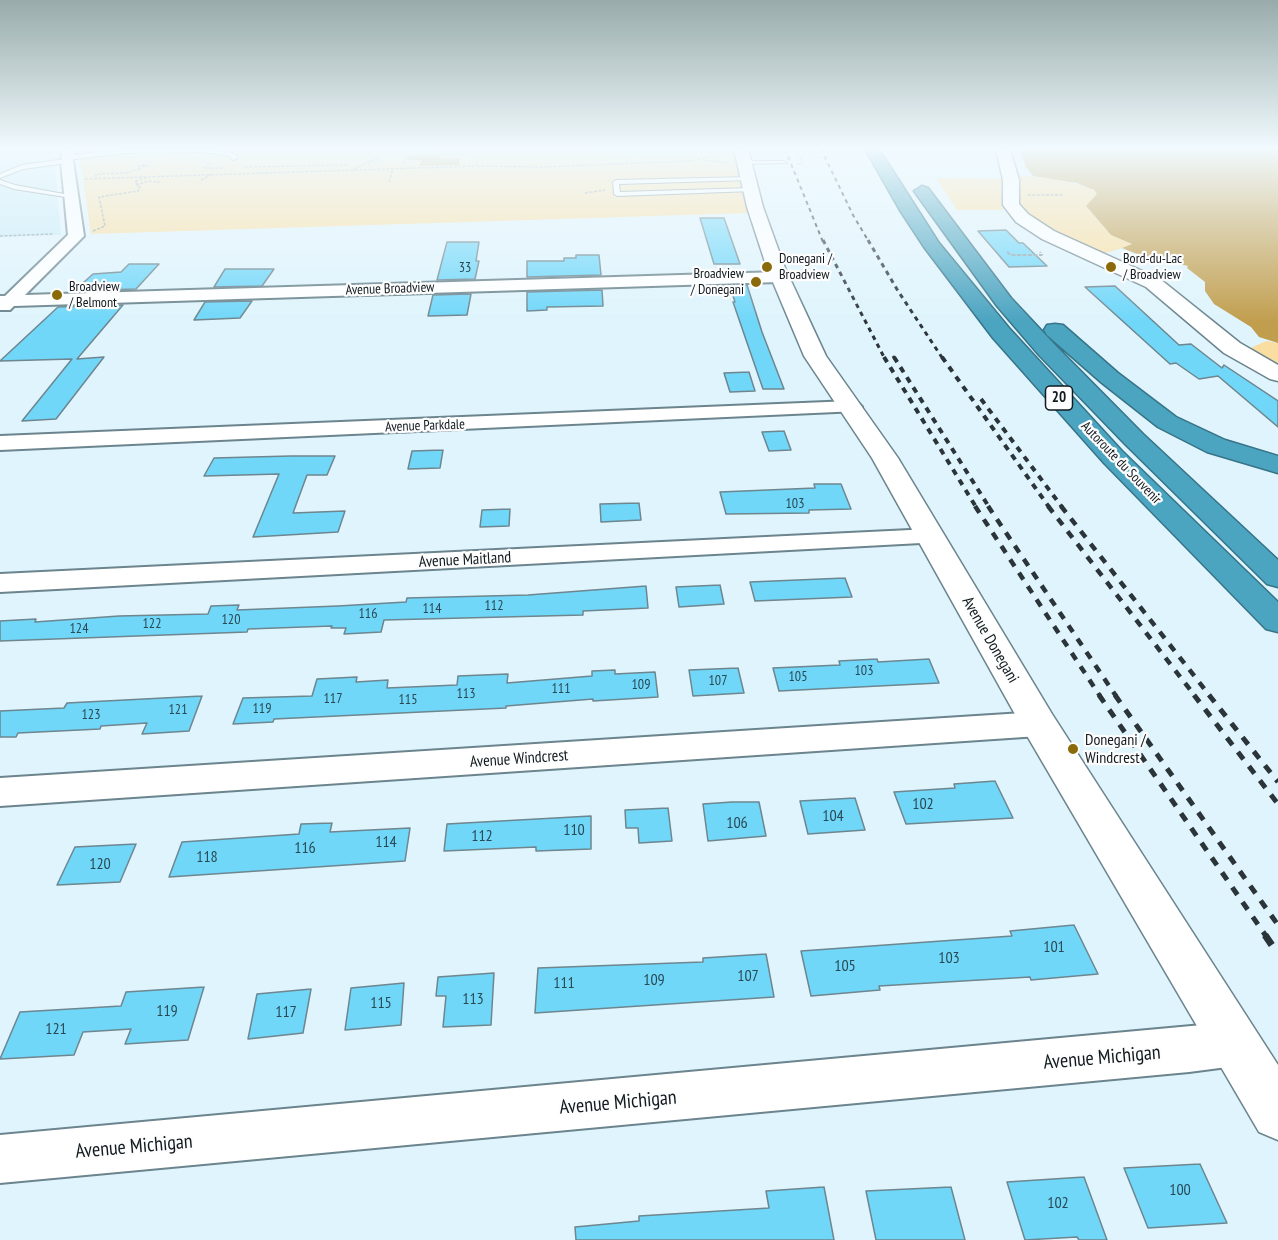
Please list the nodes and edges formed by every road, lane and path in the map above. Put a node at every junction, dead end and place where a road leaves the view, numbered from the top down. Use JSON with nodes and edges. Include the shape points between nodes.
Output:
{"nodes":[{"id":1,"x":73,"y":207,"type":"edge"},
{"id":2,"x":101,"y":207,"type":"edge"},
{"id":3,"x":756,"y":207,"type":"edge"},
{"id":4,"x":908,"y":207,"type":"edge"},
{"id":5,"x":933,"y":207,"type":"edge"},
{"id":6,"x":1013,"y":207,"type":"edge"},
{"id":7,"x":938,"y":215,"type":"junction"},
{"id":8,"x":89,"y":232,"type":"dead end"},
{"id":9,"x":63,"y":234,"type":"dead end"},
{"id":10,"x":0,"y":236,"type":"edge"},
{"id":11,"x":1035,"y":248,"type":"dead end"},
{"id":12,"x":1007,"y":252,"type":"dead end"},
{"id":13,"x":779,"y":277,"type":"junction"},
{"id":14,"x":3,"y":304,"type":"edge"},
{"id":15,"x":1278,"y":374,"type":"edge"},
{"id":16,"x":851,"y":407,"type":"junction"},
{"id":17,"x":0,"y":443,"type":"edge"},
{"id":18,"x":1278,"y":465,"type":"edge"},
{"id":19,"x":931,"y":537,"type":"junction"},
{"id":20,"x":1278,"y":576,"type":"edge"},
{"id":21,"x":0,"y":583,"type":"edge"},
{"id":22,"x":1278,"y":621,"type":"edge"},
{"id":23,"x":1039,"y":724,"type":"junction"},
{"id":24,"x":0,"y":792,"type":"edge"},
{"id":25,"x":1235,"y":1044,"type":"junction"},
{"id":26,"x":1278,"y":1113,"type":"edge"},
{"id":27,"x":0,"y":1159,"type":"edge"}],
"edges":[{"from":1,"to":14,"type":"street","via":[[76,236]]},
{"from":2,"to":8,"type":"path","via":[[105,226]]},
{"from":3,"to":13,"type":"street","name":"Avenue Donegani"},
{"from":4,"to":22,"type":"highway","name":"Autoroute du Souvenir","number":"20","via":[[928,240],[1001,333],[1113,457]]},
{"from":5,"to":7,"type":"highway","name":"Autoroute du Souvenir","number":"20"},
{"from":6,"to":15,"type":"street","via":[[1022,218],[1054,238],[1153,283],[1232,348]]},
{"from":7,"to":18,"type":"highway","via":[[1059,334],[1149,409],[1198,438]]},
{"from":7,"to":20,"type":"highway","name":"Autoroute du Souvenir","number":"20","via":[[1004,302],[1055,358],[1171,476]]},
{"from":9,"to":10,"type":"path"},
{"from":11,"to":12,"type":"path","via":[[1042,255]]},
{"from":13,"to":14,"type":"street","name":"Avenue Broadview"},
{"from":13,"to":16,"type":"street","name":"Avenue Donegani","via":[[815,356]]},
{"from":16,"to":17,"type":"street","name":"Avenue Parkdale"},
{"from":16,"to":19,"type":"street","name":"Avenue Donegani"},
{"from":19,"to":21,"type":"street","name":"Avenue Maitland"},
{"from":19,"to":23,"type":"street","name":"Avenue Donegani"},
{"from":23,"to":24,"type":"street","name":"Avenue Windcrest"},
{"from":23,"to":25,"type":"street","name":"Avenue Donegani"},
{"from":25,"to":26,"type":"street","name":"Avenue Donegani"},
{"from":25,"to":27,"type":"street","name":"Avenue Michigan"}]}
